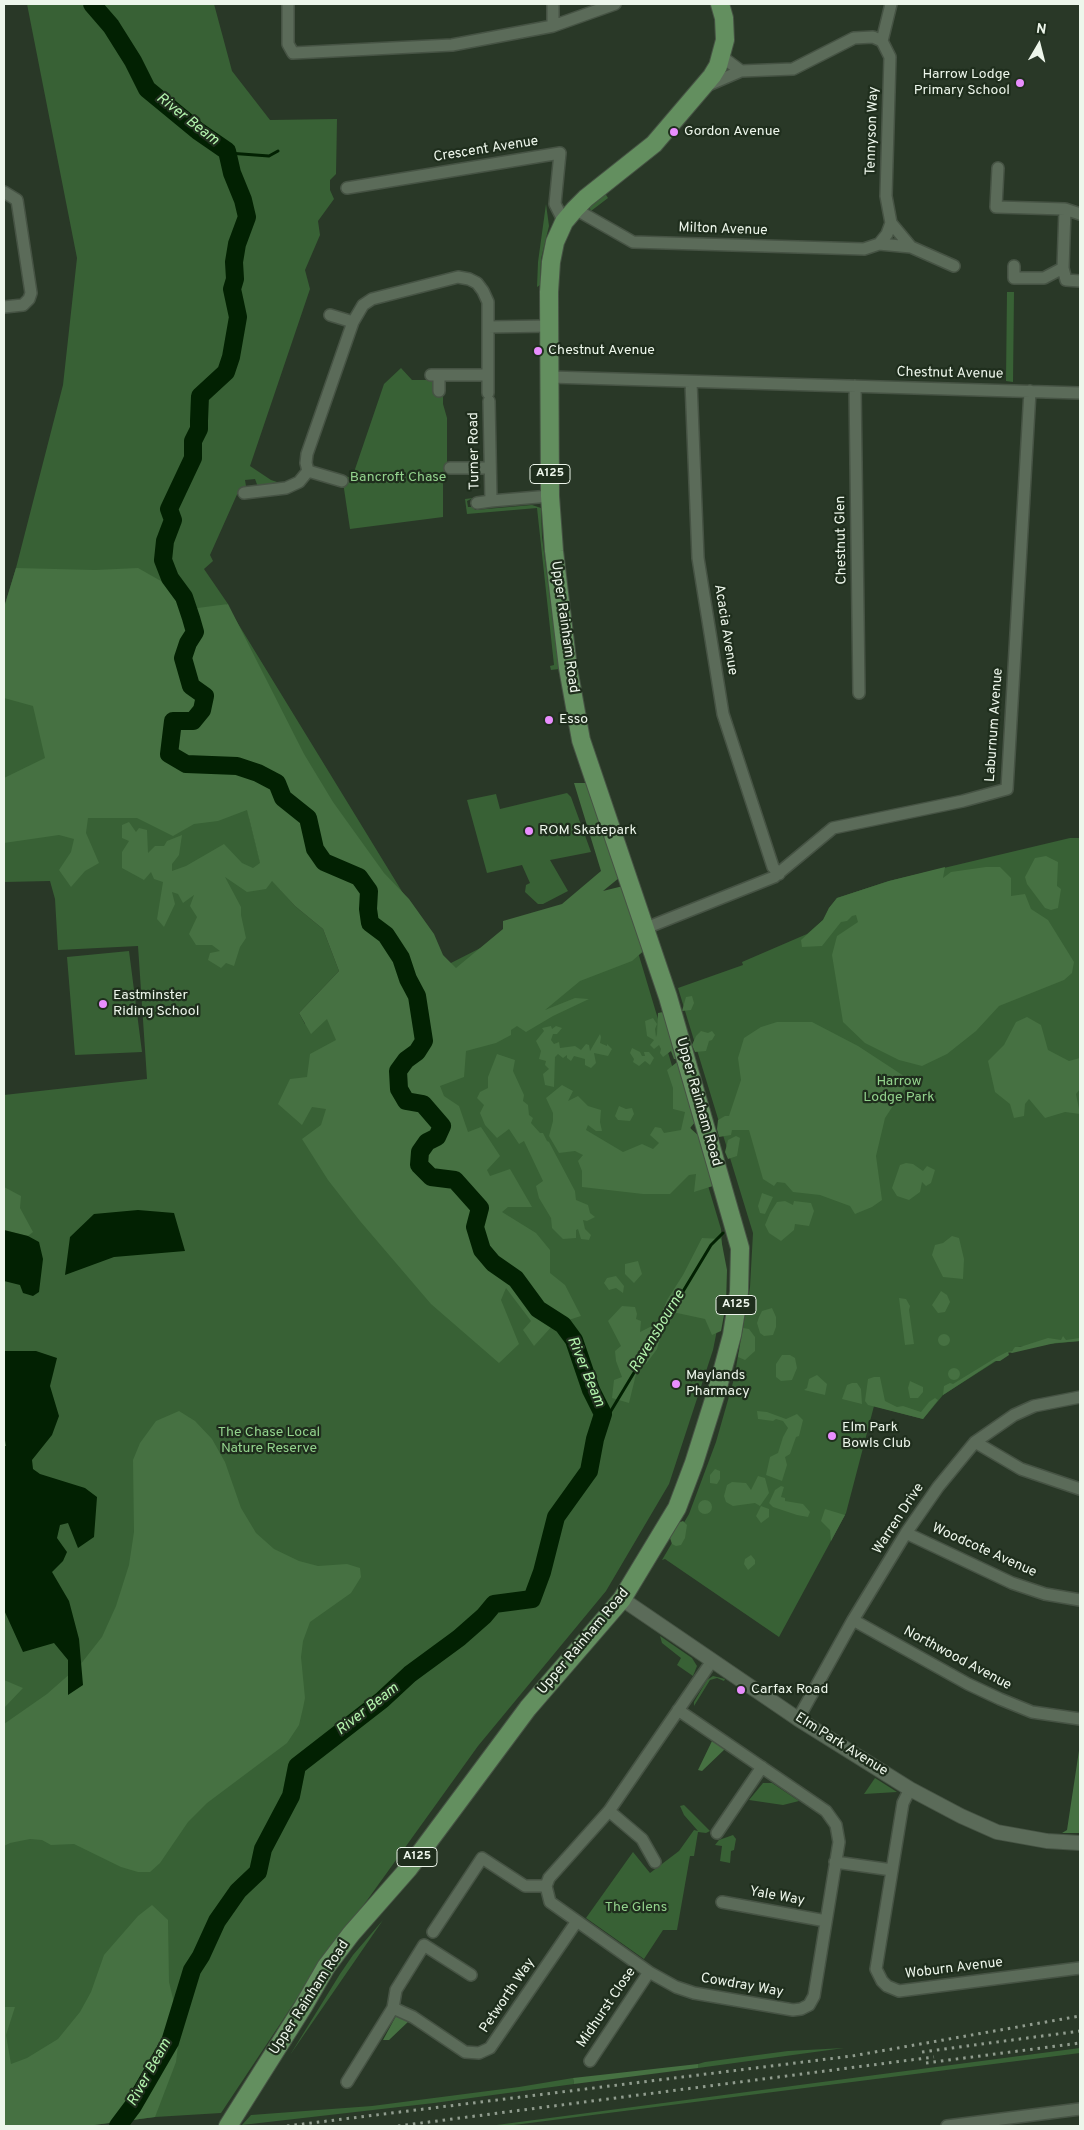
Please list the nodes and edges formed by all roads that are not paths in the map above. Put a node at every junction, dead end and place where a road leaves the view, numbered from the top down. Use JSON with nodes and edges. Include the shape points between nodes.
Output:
{"nodes":[{"id":1,"x":288,"y":4,"type":"edge"},
{"id":2,"x":553,"y":4,"type":"edge"},
{"id":3,"x":615,"y":4,"type":"edge"},
{"id":4,"x":720,"y":4,"type":"edge"},
{"id":5,"x":891,"y":4,"type":"edge"},
{"id":6,"x":553,"y":26,"type":"junction"},
{"id":7,"x":882,"y":41,"type":"junction"},
{"id":8,"x":721,"y":56,"type":"junction"},
{"id":9,"x":741,"y":71,"type":"junction"},
{"id":10,"x":704,"y":87,"type":"junction"},
{"id":11,"x":998,"y":168,"type":"dead end"},
{"id":12,"x":347,"y":188,"type":"dead end"},
{"id":13,"x":4,"y":192,"type":"edge"},
{"id":14,"x":1065,"y":209,"type":"junction"},
{"id":15,"x":1080,"y":214,"type":"edge"},
{"id":16,"x":570,"y":215,"type":"junction"},
{"id":17,"x":890,"y":223,"type":"junction"},
{"id":18,"x":879,"y":244,"type":"junction"},
{"id":19,"x":912,"y":247,"type":"junction"},
{"id":20,"x":954,"y":266,"type":"dead end"},
{"id":21,"x":1014,"y":266,"type":"dead end"},
{"id":22,"x":1063,"y":268,"type":"junction"},
{"id":23,"x":1080,"y":281,"type":"edge"},
{"id":24,"x":4,"y":307,"type":"edge"},
{"id":25,"x":330,"y":315,"type":"dead end"},
{"id":26,"x":353,"y":322,"type":"junction"},
{"id":27,"x":549,"y":326,"type":"junction"},
{"id":28,"x":488,"y":327,"type":"junction"},
{"id":29,"x":488,"y":375,"type":"junction"},
{"id":30,"x":550,"y":377,"type":"junction"},
{"id":31,"x":692,"y":382,"type":"junction"},
{"id":32,"x":855,"y":386,"type":"junction"},
{"id":33,"x":440,"y":391,"type":"dead end"},
{"id":34,"x":1030,"y":391,"type":"junction"},
{"id":35,"x":1080,"y":393,"type":"edge"},
{"id":36,"x":450,"y":468,"type":"dead end"},
{"id":37,"x":490,"y":468,"type":"junction"},
{"id":38,"x":308,"y":471,"type":"junction"},
{"id":39,"x":342,"y":481,"type":"dead end"},
{"id":40,"x":244,"y":493,"type":"dead end"},
{"id":41,"x":550,"y":496,"type":"junction"},
{"id":42,"x":491,"y":501,"type":"junction"},
{"id":43,"x":478,"y":503,"type":"dead end"},
{"id":44,"x":859,"y":693,"type":"dead end"},
{"id":45,"x":779,"y":874,"type":"junction"},
{"id":46,"x":646,"y":928,"type":"junction"},
{"id":47,"x":1080,"y":1397,"type":"edge"},
{"id":48,"x":975,"y":1442,"type":"junction"},
{"id":49,"x":1080,"y":1489,"type":"edge"},
{"id":50,"x":906,"y":1533,"type":"junction"},
{"id":51,"x":622,"y":1599,"type":"junction"},
{"id":52,"x":1080,"y":1600,"type":"edge"},
{"id":53,"x":853,"y":1620,"type":"junction"},
{"id":54,"x":712,"y":1661,"type":"junction"},
{"id":55,"x":678,"y":1710,"type":"junction"},
{"id":56,"x":798,"y":1719,"type":"junction"},
{"id":57,"x":1080,"y":1719,"type":"edge"},
{"id":58,"x":762,"y":1767,"type":"junction"},
{"id":59,"x":910,"y":1789,"type":"junction"},
{"id":60,"x":609,"y":1811,"type":"junction"},
{"id":61,"x":717,"y":1833,"type":"dead end"},
{"id":62,"x":1080,"y":1843,"type":"edge"},
{"id":63,"x":655,"y":1862,"type":"dead end"},
{"id":64,"x":835,"y":1862,"type":"junction"},
{"id":65,"x":892,"y":1870,"type":"junction"},
{"id":66,"x":546,"y":1886,"type":"junction"},
{"id":67,"x":722,"y":1902,"type":"dead end"},
{"id":68,"x":577,"y":1921,"type":"junction"},
{"id":69,"x":826,"y":1921,"type":"junction"},
{"id":70,"x":433,"y":1932,"type":"dead end"},
{"id":71,"x":1080,"y":1968,"type":"edge"},
{"id":72,"x":649,"y":1972,"type":"junction"},
{"id":73,"x":471,"y":1975,"type":"dead end"},
{"id":74,"x":393,"y":2008,"type":"junction"},
{"id":75,"x":590,"y":2061,"type":"dead end"},
{"id":76,"x":347,"y":2082,"type":"dead end"},
{"id":77,"x":1080,"y":2109,"type":"edge"},
{"id":78,"x":228,"y":2126,"type":"edge"},
{"id":79,"x":947,"y":2126,"type":"edge"}],
"edges":[{"from":1,"to":6,"type":"street","via":[[288,44],[293,53],[452,45]]},
{"from":2,"to":6,"type":"street"},
{"from":3,"to":6,"type":"street"},
{"from":4,"to":8,"type":"main road","name":"Upper Rainham Road","number":"A125","via":[[725,29]]},
{"from":5,"to":7,"type":"street"},
{"from":7,"to":9,"type":"street","via":[[873,37],[854,38],[793,69]]},
{"from":7,"to":17,"type":"street","name":"Tennyson Way","via":[[890,57],[886,196]]},
{"from":8,"to":9,"type":"street"},
{"from":8,"to":10,"type":"main road","name":"Upper Rainham Road","number":"A125"},
{"from":9,"to":10,"type":"street"},
{"from":10,"to":16,"type":"main road","name":"Upper Rainham Road","number":"A125","via":[[654,144]]},
{"from":11,"to":14,"type":"street","via":[[996,207]]},
{"from":12,"to":16,"type":"street","name":"Crescent Avenue","via":[[560,153],[556,204]]},
{"from":13,"to":24,"type":"street","via":[[17,200],[31,293],[22,305]]},
{"from":14,"to":15,"type":"street"},
{"from":14,"to":22,"type":"street"},
{"from":16,"to":18,"type":"street","name":"Milton Avenue","via":[[633,242],[864,249]]},
{"from":16,"to":27,"type":"main road","name":"Upper Rainham Road","number":"A125","via":[[555,242],[551,262]]},
{"from":17,"to":18,"type":"street"},
{"from":17,"to":19,"type":"street","name":"Milton Avenue"},
{"from":18,"to":19,"type":"street","name":"Milton Avenue"},
{"from":19,"to":20,"type":"street","name":"Milton Avenue"},
{"from":21,"to":22,"type":"street","via":[[1014,278],[1044,278]]},
{"from":22,"to":23,"type":"street","via":[[1066,280]]},
{"from":25,"to":26,"type":"street"},
{"from":26,"to":28,"type":"street","via":[[363,305],[372,299],[458,277],[477,283],[483,291],[488,302]]},
{"from":26,"to":38,"type":"street","via":[[307,454]]},
{"from":27,"to":28,"type":"street"},
{"from":27,"to":30,"type":"main road","name":"Upper Rainham Road","number":"A125"},
{"from":28,"to":29,"type":"street"},
{"from":29,"to":33,"type":"street","via":[[435,375]]},
{"from":29,"to":37,"type":"street","name":"Turner Road"},
{"from":30,"to":31,"type":"street","name":"Chestnut Avenue"},
{"from":30,"to":41,"type":"main road","name":"Upper Rainham Road","number":"A125"},
{"from":31,"to":32,"type":"street","name":"Chestnut Avenue"},
{"from":31,"to":45,"type":"street","name":"Acacia Avenue","via":[[698,558],[723,714],[773,867]]},
{"from":32,"to":34,"type":"street","name":"Chestnut Avenue"},
{"from":32,"to":44,"type":"street","name":"Chestnut Glen"},
{"from":34,"to":35,"type":"street","name":"Chestnut Avenue"},
{"from":34,"to":45,"type":"street","name":"Laburnum Avenue","via":[[1007,789],[833,828]]},
{"from":36,"to":37,"type":"street"},
{"from":37,"to":42,"type":"street","name":"Turner Road"},
{"from":38,"to":39,"type":"street"},
{"from":38,"to":40,"type":"street","via":[[299,482],[286,488]]},
{"from":41,"to":42,"type":"street","name":"Turner Road"},
{"from":41,"to":46,"type":"main road","name":"Upper Rainham Road","number":"A125","via":[[566,659],[581,740]]},
{"from":42,"to":43,"type":"street","name":"Turner Road"},
{"from":45,"to":46,"type":"street","name":"Laburnum Avenue"},
{"from":46,"to":51,"type":"main road","name":"Upper Rainham Road","number":"A125","via":[[740,1248],[732,1336],[692,1471],[677,1508]]},
{"from":47,"to":48,"type":"street","name":"Warren Drive","via":[[1034,1406],[1014,1415]]},
{"from":48,"to":49,"type":"street","via":[[1021,1469]]},
{"from":48,"to":50,"type":"street","name":"Warren Drive"},
{"from":50,"to":52,"type":"street","name":"Woodcote Avenue","via":[[1012,1583],[1045,1594]]},
{"from":50,"to":53,"type":"street","name":"Warren Drive"},
{"from":51,"to":54,"type":"street","name":"Elm Park Avenue"},
{"from":51,"to":78,"type":"main road","name":"Upper Rainham Road","number":"A125","via":[[528,1708],[409,1868],[326,1967]]},
{"from":53,"to":56,"type":"street","name":"Warren Drive"},
{"from":53,"to":57,"type":"street","name":"Northwood Avenue","via":[[1000,1699],[1032,1712]]},
{"from":54,"to":55,"type":"street"},
{"from":54,"to":56,"type":"street","name":"Elm Park Avenue"},
{"from":55,"to":58,"type":"street","name":"Cowdray Way"},
{"from":55,"to":60,"type":"street"},
{"from":56,"to":59,"type":"street","name":"Elm Park Avenue"},
{"from":58,"to":61,"type":"street"},
{"from":58,"to":64,"type":"street","name":"Cowdray Way","via":[[826,1811],[834,1820],[839,1836]]},
{"from":59,"to":62,"type":"street","name":"Elm Park Avenue","via":[[997,1832]]},
{"from":59,"to":65,"type":"street","name":"Woburn Avenue","via":[[903,1803]]},
{"from":60,"to":63,"type":"street","via":[[642,1839]]},
{"from":60,"to":66,"type":"street","via":[[558,1866]]},
{"from":64,"to":65,"type":"street"},
{"from":64,"to":69,"type":"street","name":"Cowdray Way"},
{"from":65,"to":71,"type":"street","name":"Woburn Avenue","via":[[876,1970],[892,1989],[898,1991]]},
{"from":66,"to":68,"type":"street","name":"Cowdray Way","via":[[550,1902]]},
{"from":66,"to":70,"type":"street","via":[[526,1886],[482,1858]]},
{"from":67,"to":69,"type":"street","name":"Yale Way"},
{"from":68,"to":72,"type":"street","name":"Cowdray Way"},
{"from":68,"to":74,"type":"street","name":"Petworth Way","via":[[490,2048],[479,2054],[465,2052],[413,2017]]},
{"from":69,"to":72,"type":"street","name":"Cowdray Way","via":[[814,1996],[801,2010],[694,1993]]},
{"from":72,"to":75,"type":"street","name":"Midhurst Close"},
{"from":73,"to":74,"type":"street","via":[[424,1945],[396,1990]]},
{"from":74,"to":76,"type":"street"},
{"from":77,"to":79,"type":"street"}]}
